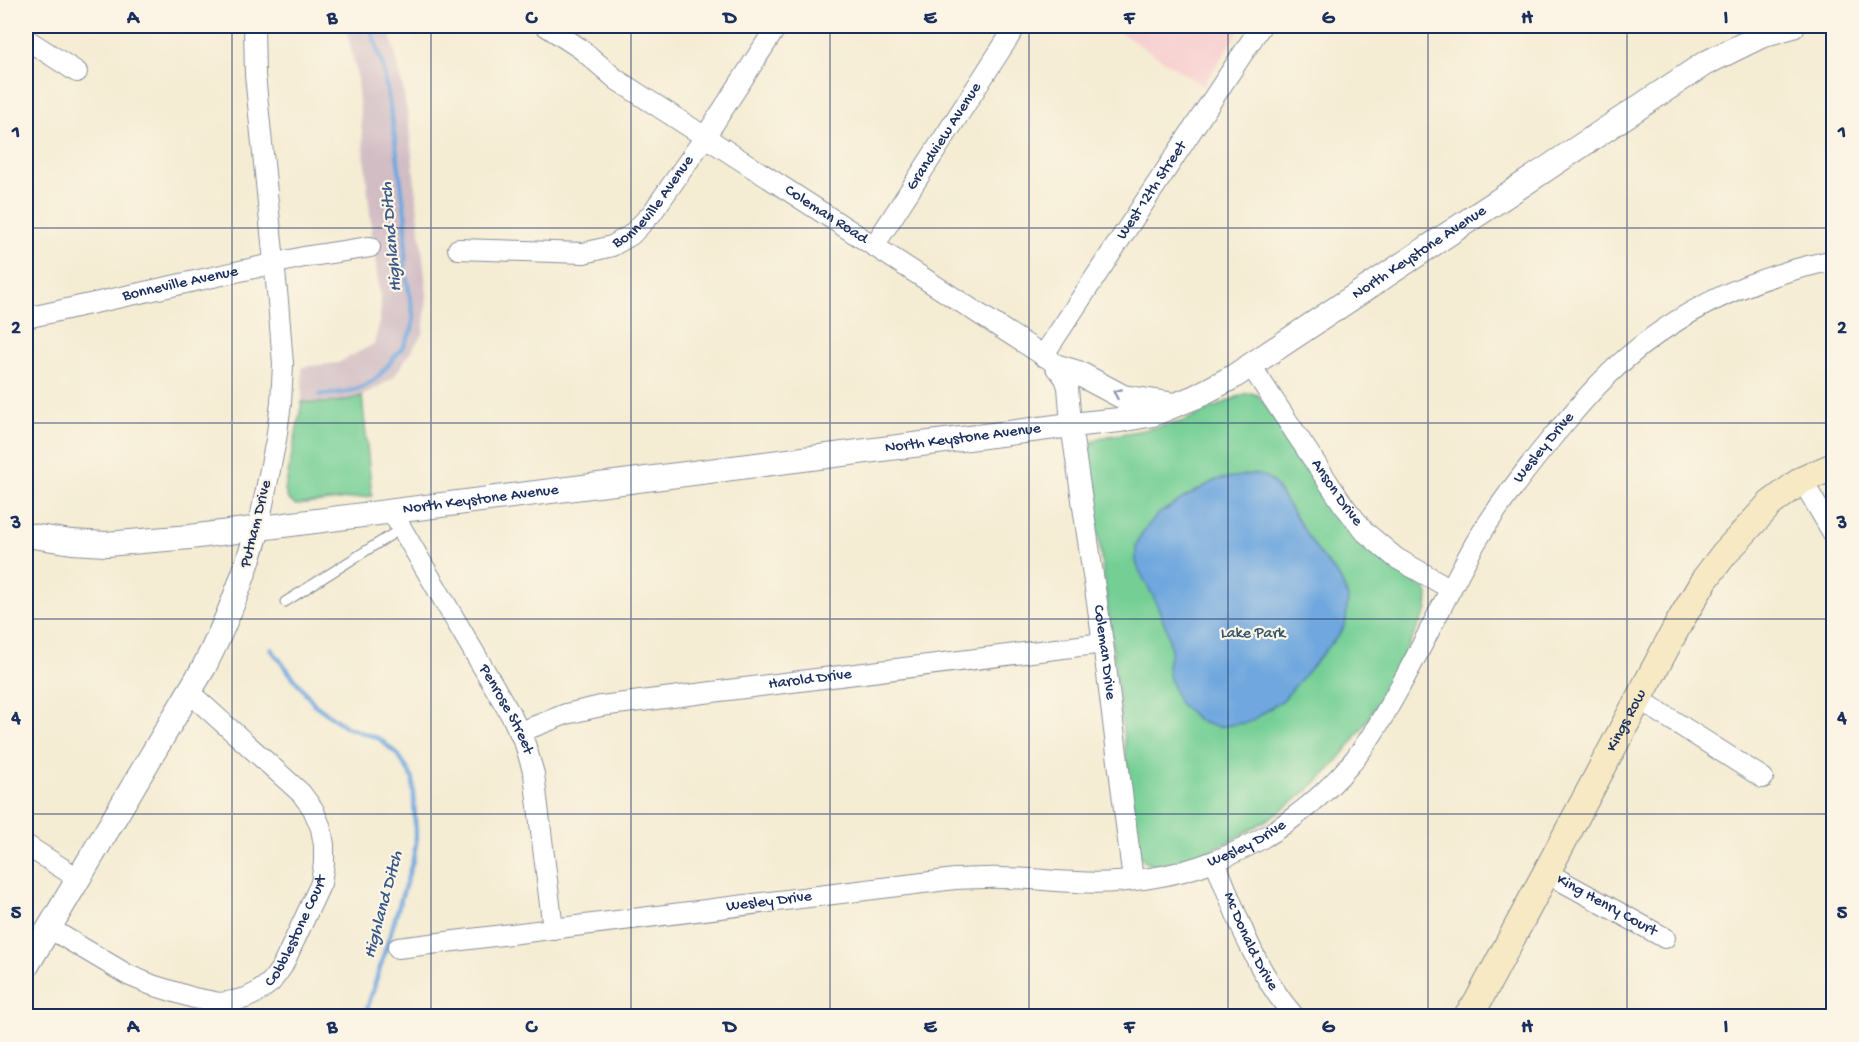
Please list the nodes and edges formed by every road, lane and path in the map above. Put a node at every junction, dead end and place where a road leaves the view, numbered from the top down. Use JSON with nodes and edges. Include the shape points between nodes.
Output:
{"nodes":[{"id":1,"x":254,"y":26,"type":"edge"},
{"id":2,"x":546,"y":26,"type":"edge"},
{"id":3,"x":777,"y":26,"type":"edge"},
{"id":4,"x":1016,"y":26,"type":"edge"},
{"id":5,"x":1261,"y":26,"type":"edge"},
{"id":6,"x":1793,"y":26,"type":"edge"},
{"id":7,"x":1763,"y":30,"type":"edge"},
{"id":8,"x":26,"y":39,"type":"edge"},
{"id":9,"x":77,"y":72,"type":"dead end"},
{"id":10,"x":705,"y":137,"type":"junction"},
{"id":11,"x":874,"y":246,"type":"junction"},
{"id":12,"x":370,"y":247,"type":"dead end"},
{"id":13,"x":458,"y":249,"type":"dead end"},
{"id":14,"x":1833,"y":260,"type":"edge"},
{"id":15,"x":274,"y":264,"type":"junction"},
{"id":16,"x":26,"y":318,"type":"edge"},
{"id":17,"x":1050,"y":361,"type":"junction"},
{"id":18,"x":1251,"y":366,"type":"junction"},
{"id":19,"x":1174,"y":404,"type":"junction"},
{"id":20,"x":1071,"y":425,"type":"junction"},
{"id":21,"x":1833,"y":466,"type":"edge"},
{"id":22,"x":1802,"y":480,"type":"junction"},
{"id":23,"x":397,"y":520,"type":"junction"},
{"id":24,"x":258,"y":529,"type":"junction"},
{"id":25,"x":1833,"y":534,"type":"edge"},
{"id":26,"x":26,"y":535,"type":"edge"},
{"id":27,"x":1451,"y":589,"type":"junction"},
{"id":28,"x":285,"y":602,"type":"dead end"},
{"id":29,"x":1103,"y":643,"type":"junction"},
{"id":30,"x":190,"y":693,"type":"junction"},
{"id":31,"x":1639,"y":699,"type":"junction"},
{"id":32,"x":520,"y":732,"type":"junction"},
{"id":33,"x":1763,"y":778,"type":"dead end"},
{"id":34,"x":26,"y":845,"type":"edge"},
{"id":35,"x":1215,"y":861,"type":"junction"},
{"id":36,"x":1547,"y":873,"type":"junction"},
{"id":37,"x":79,"y":879,"type":"junction"},
{"id":38,"x":1133,"y":880,"type":"junction"},
{"id":39,"x":50,"y":928,"type":"junction"},
{"id":40,"x":554,"y":929,"type":"junction"},
{"id":41,"x":1665,"y":938,"type":"dead end"},
{"id":42,"x":399,"y":948,"type":"dead end"},
{"id":43,"x":26,"y":967,"type":"edge"},
{"id":44,"x":1294,"y":1017,"type":"edge"},
{"id":45,"x":1467,"y":1017,"type":"edge"}],
"edges":[{"from":1,"to":15,"type":"street","name":"Putnam Drive","via":[[255,75]]},
{"from":2,"to":10,"type":"street","name":"Coleman Road","via":[[618,80]]},
{"from":3,"to":10,"type":"street","name":"Bonneville Avenue"},
{"from":4,"to":11,"type":"street","name":"Grandview Avenue"},
{"from":5,"to":17,"type":"street","name":"West 12th Street"},
{"from":6,"to":7,"type":"street","name":"North Keystone Avenue"},
{"from":7,"to":18,"type":"street","name":"North Keystone Avenue","via":[[1704,64]]},
{"from":8,"to":9,"type":"street"},
{"from":10,"to":11,"type":"street","name":"Coleman Road"},
{"from":10,"to":13,"type":"street","name":"Bonneville Avenue","via":[[644,224],[612,246],[584,253]]},
{"from":11,"to":17,"type":"street","name":"Coleman Road"},
{"from":12,"to":15,"type":"street","name":"Bonneville Avenue"},
{"from":14,"to":27,"type":"street","name":"Wesley Drive","via":[[1780,273],[1713,300],[1683,316],[1625,360],[1577,408],[1512,487]]},
{"from":15,"to":16,"type":"street","name":"Bonneville Avenue"},
{"from":15,"to":24,"type":"street","name":"Putnam Drive","via":[[283,364],[281,403]]},
{"from":19,"to":17,"type":"street","one_way":true,"via":[[1123,397]]},
{"from":17,"to":20,"type":"street","via":[[1068,387]]},
{"from":18,"to":19,"type":"street","name":"North Keystone Avenue","via":[[1217,387]]},
{"from":18,"to":27,"type":"street","name":"Anson Drive","via":[[1365,532],[1396,558]]},
{"from":19,"to":20,"type":"street","name":"North Keystone Avenue","via":[[1153,414]]},
{"from":20,"to":23,"type":"street","name":"North Keystone Avenue"},
{"from":20,"to":29,"type":"street","name":"Coleman Drive"},
{"from":21,"to":22,"type":"main road","name":"Kings Row"},
{"from":22,"to":25,"type":"street"},
{"from":22,"to":31,"type":"main road","name":"Kings Row","via":[[1770,504],[1718,562],[1689,605]]},
{"from":23,"to":24,"type":"street","name":"North Keystone Avenue"},
{"from":23,"to":28,"type":"lane"},
{"from":23,"to":32,"type":"street","name":"Penrose Street"},
{"from":24,"to":26,"type":"street","name":"North Keystone Avenue","via":[[106,544]]},
{"from":24,"to":30,"type":"street","name":"Putnam Drive","via":[[219,639]]},
{"from":27,"to":35,"type":"street","name":"Wesley Drive","via":[[1389,707],[1354,760],[1299,812],[1268,834]]},
{"from":29,"to":32,"type":"street","name":"Harold Drive","via":[[601,706],[566,714]]},
{"from":29,"to":38,"type":"street","name":"Coleman Drive"},
{"from":30,"to":37,"type":"street","name":"Putnam Drive"},
{"from":30,"to":39,"type":"street","name":"Cobblestone Court","via":[[301,793],[321,828],[321,883],[282,967],[271,982],[246,998],[206,1001],[128,975]]},
{"from":31,"to":33,"type":"street"},
{"from":31,"to":36,"type":"main road","name":"Kings Row"},
{"from":32,"to":40,"type":"street","name":"Penrose Street","via":[[534,774]]},
{"from":34,"to":37,"type":"street"},
{"from":35,"to":38,"type":"street","name":"Wesley Drive"},
{"from":35,"to":44,"type":"street","name":"Mc Donald Drive","via":[[1248,945]]},
{"from":36,"to":41,"type":"street","name":"King Henry Court"},
{"from":36,"to":45,"type":"main road","name":"Kings Row"},
{"from":37,"to":39,"type":"street","name":"Putnam Drive"},
{"from":38,"to":40,"type":"street","name":"Wesley Drive","via":[[1080,883],[955,879]]},
{"from":39,"to":43,"type":"street","name":"Putnam Drive"},
{"from":40,"to":42,"type":"street","name":"Wesley Drive"}]}
